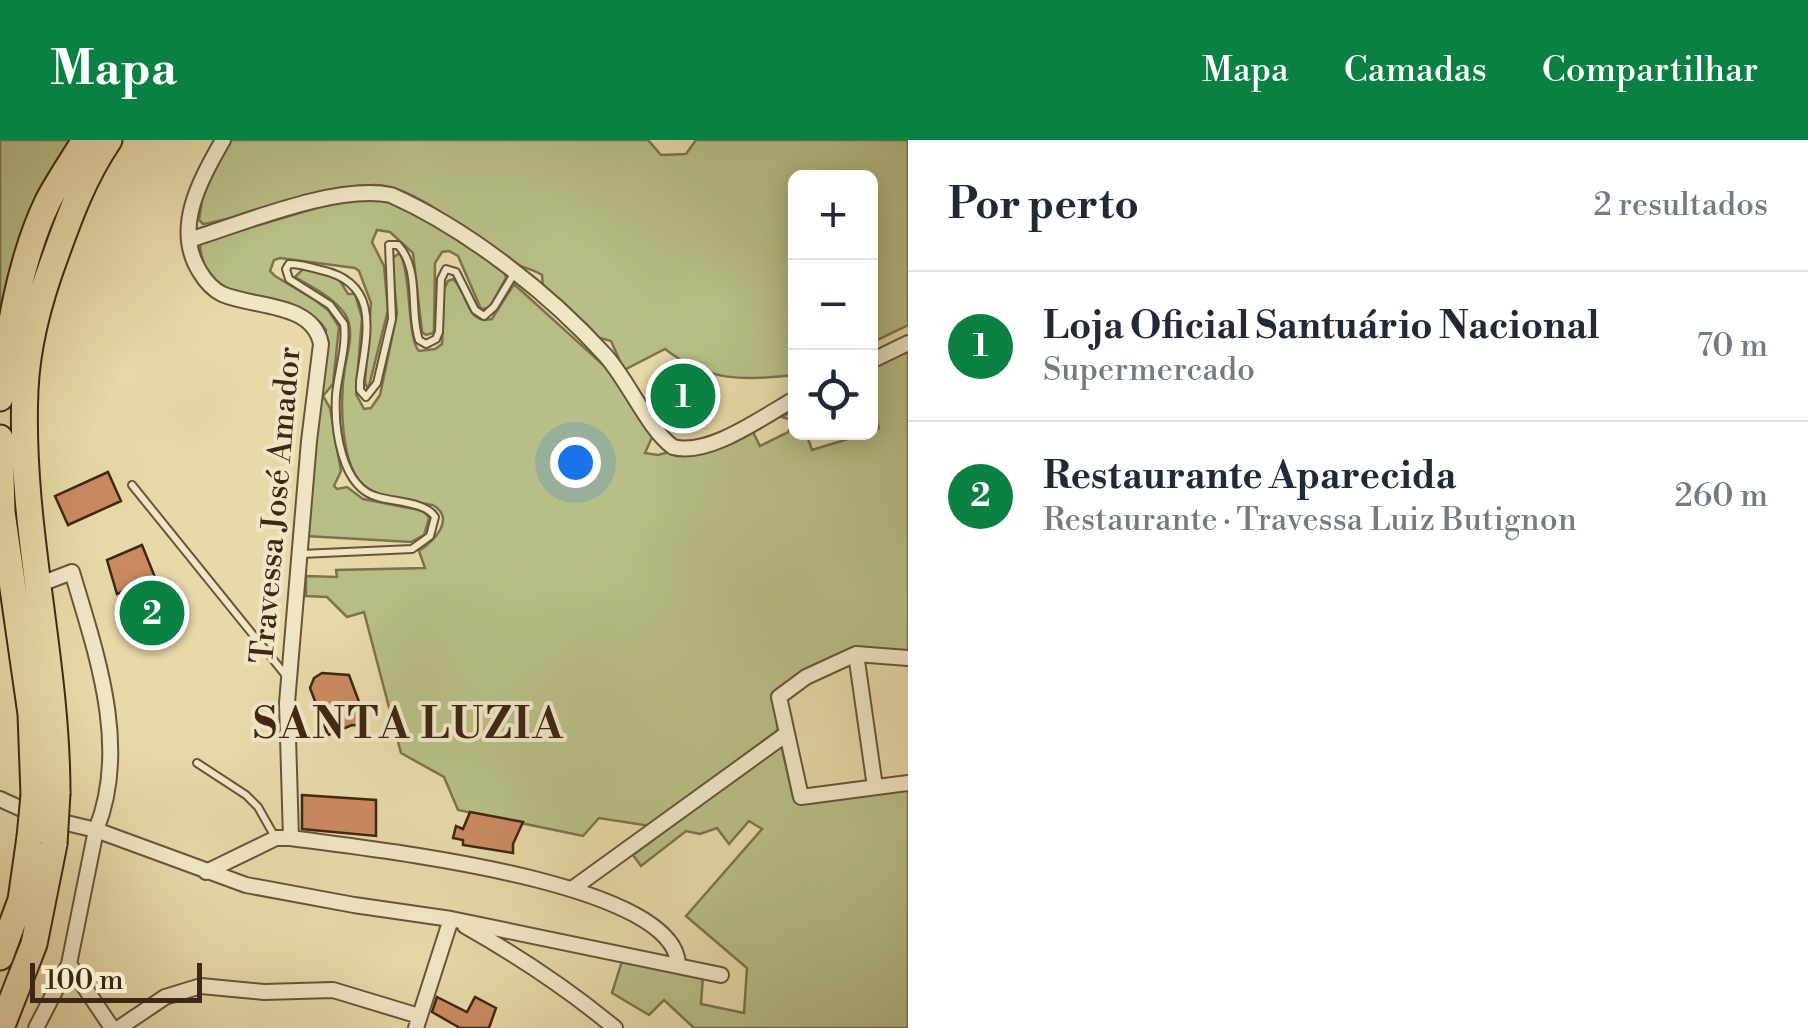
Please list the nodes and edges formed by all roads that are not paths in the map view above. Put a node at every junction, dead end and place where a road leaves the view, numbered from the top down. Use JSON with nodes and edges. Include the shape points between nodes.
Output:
{"nodes":[{"id":1,"x":108,"y":140,"type":"edge"},
{"id":2,"x":223,"y":140,"type":"edge"},
{"id":3,"x":80,"y":146,"type":"edge"},
{"id":4,"x":189,"y":240,"type":"junction"},
{"id":5,"x":515,"y":272,"type":"junction"},
{"id":6,"x":908,"y":343,"type":"edge"},
{"id":7,"x":878,"y":357,"type":"edge"},
{"id":8,"x":0,"y":398,"type":"edge"},
{"id":9,"x":788,"y":402,"type":"edge"},
{"id":10,"x":0,"y":438,"type":"edge"},
{"id":11,"x":132,"y":484,"type":"dead end"},
{"id":12,"x":300,"y":554,"type":"junction"},
{"id":13,"x":38,"y":585,"type":"junction"},
{"id":14,"x":856,"y":654,"type":"junction"},
{"id":15,"x":908,"y":658,"type":"edge"},
{"id":16,"x":289,"y":678,"type":"junction"},
{"id":17,"x":785,"y":735,"type":"junction"},
{"id":18,"x":197,"y":763,"type":"dead end"},
{"id":19,"x":908,"y":783,"type":"edge"},
{"id":20,"x":874,"y":787,"type":"junction"},
{"id":21,"x":36,"y":798,"type":"junction"},
{"id":22,"x":0,"y":799,"type":"edge"},
{"id":23,"x":96,"y":830,"type":"junction"},
{"id":24,"x":283,"y":838,"type":"junction"},
{"id":25,"x":42,"y":841,"type":"junction"},
{"id":26,"x":206,"y":872,"type":"junction"},
{"id":27,"x":572,"y":890,"type":"junction"},
{"id":28,"x":451,"y":918,"type":"junction"},
{"id":29,"x":522,"y":933,"type":"junction"},
{"id":30,"x":0,"y":956,"type":"edge"},
{"id":31,"x":519,"y":957,"type":"junction"},
{"id":32,"x":69,"y":964,"type":"junction"},
{"id":33,"x":678,"y":964,"type":"junction"},
{"id":34,"x":721,"y":975,"type":"dead end"},
{"id":35,"x":418,"y":1022,"type":"edge"},
{"id":36,"x":0,"y":1028,"type":"edge"},
{"id":37,"x":36,"y":1028,"type":"edge"},
{"id":38,"x":112,"y":1028,"type":"edge"},
{"id":39,"x":119,"y":1028,"type":"edge"},
{"id":40,"x":615,"y":1028,"type":"edge"}],
"edges":[{"from":1,"to":13,"type":"highway","via":[[67,220],[28,355],[26,469]]},
{"from":2,"to":4,"type":"street","via":[[197,187]]},
{"from":3,"to":8,"type":"highway","via":[[48,202],[26,266]]},
{"from":4,"to":5,"type":"street","via":[[322,200],[376,192],[409,203]]},
{"from":4,"to":12,"type":"street","name":"Travessa José Amador","via":[[196,266],[218,292],[300,315],[322,344]]},
{"from":5,"to":9,"type":"street","via":[[604,354],[673,447],[712,442]]},
{"from":5,"to":12,"type":"lane","via":[[484,316],[456,272],[446,269],[438,332],[426,344],[416,334],[404,252],[389,245],[392,319],[377,382],[366,398],[360,390],[366,317],[355,285],[339,274],[295,264],[286,269],[289,279],[330,305],[344,324],[336,400],[352,480],[372,496],[427,508],[435,518],[430,536],[412,549]]},
{"from":6,"to":7,"type":"street"},
{"from":10,"to":21,"type":"highway","via":[[2,512]]},
{"from":11,"to":16,"type":"lane"},
{"from":12,"to":16,"type":"street","name":"Travessa José Amador"},
{"from":13,"to":21,"type":"highway","via":[[54,706]]},
{"from":13,"to":23,"type":"street","via":[[72,572],[104,682],[109,777]]},
{"from":14,"to":15,"type":"street"},
{"from":14,"to":17,"type":"street","via":[[784,690],[779,697]]},
{"from":14,"to":20,"type":"street"},
{"from":16,"to":24,"type":"street","name":"Travessa José Amador"},
{"from":17,"to":20,"type":"street","via":[[801,798]]},
{"from":17,"to":27,"type":"street"},
{"from":18,"to":24,"type":"lane","via":[[258,807]]},
{"from":19,"to":20,"type":"street"},
{"from":21,"to":22,"type":"street"},
{"from":21,"to":23,"type":"street","via":[[71,826]]},
{"from":21,"to":25,"type":"highway","bridge":true},
{"from":23,"to":26,"type":"street"},
{"from":23,"to":32,"type":"street"},
{"from":24,"to":26,"type":"street"},
{"from":24,"to":27,"type":"street","via":[[494,868]]},
{"from":25,"to":30,"type":"highway"},
{"from":25,"to":36,"type":"highway","via":[[34,944]]},
{"from":26,"to":28,"type":"street","via":[[336,902]]},
{"from":27,"to":33,"type":"street","via":[[656,928],[676,948]]},
{"from":28,"to":29,"type":"street"},
{"from":28,"to":31,"type":"street"},
{"from":28,"to":35,"type":"street"},
{"from":29,"to":31,"type":"street"},
{"from":29,"to":33,"type":"street"},
{"from":31,"to":40,"type":"street"},
{"from":32,"to":37,"type":"street"},
{"from":32,"to":38,"type":"street"},
{"from":33,"to":34,"type":"street"},
{"from":35,"to":39,"type":"street","via":[[332,990],[200,986],[165,997]]}]}
